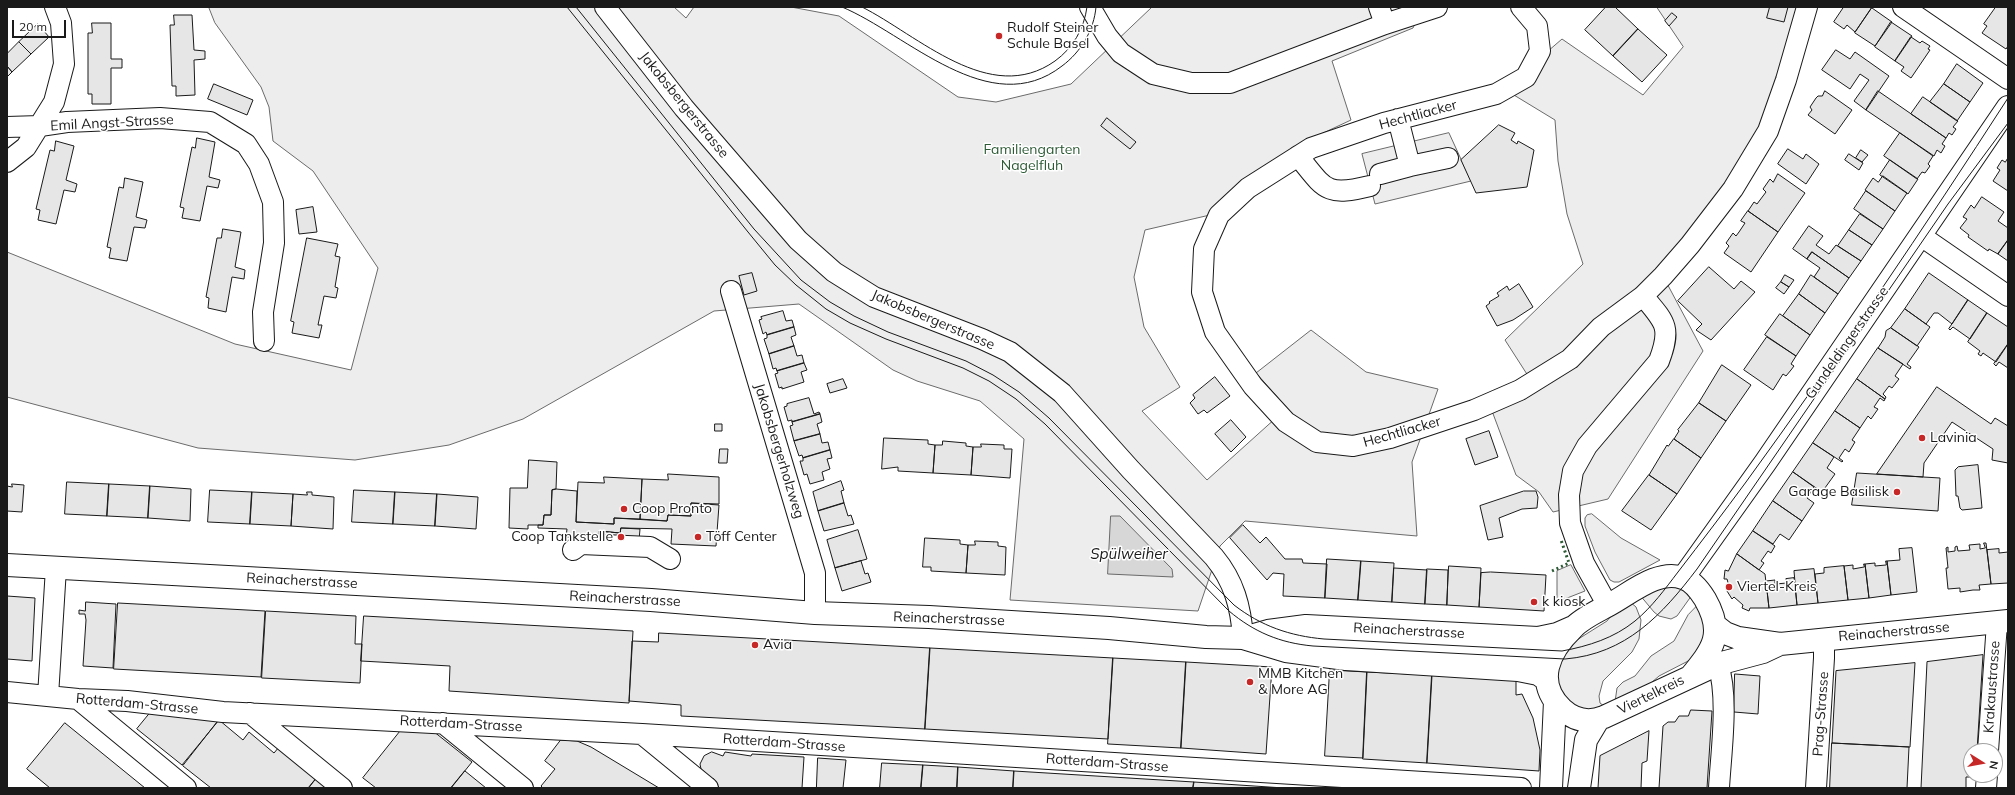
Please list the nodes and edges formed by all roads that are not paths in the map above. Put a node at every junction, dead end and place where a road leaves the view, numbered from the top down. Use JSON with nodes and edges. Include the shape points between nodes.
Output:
{"nodes":[{"id":1,"x":55,"y":7,"type":"edge"},
{"id":2,"x":605,"y":7,"type":"edge"},
{"id":3,"x":1437,"y":7,"type":"edge"},
{"id":4,"x":1521,"y":7,"type":"edge"},
{"id":5,"x":1807,"y":7,"type":"edge"},
{"id":6,"x":1903,"y":7,"type":"edge"},
{"id":7,"x":1090,"y":8,"type":"edge"},
{"id":8,"x":1382,"y":15,"type":"edge"},
{"id":9,"x":2008,"y":78,"type":"edge"},
{"id":10,"x":2008,"y":107,"type":"edge"},
{"id":11,"x":1398,"y":119,"type":"junction"},
{"id":12,"x":40,"y":126,"type":"junction"},
{"id":13,"x":7,"y":127,"type":"edge"},
{"id":14,"x":1307,"y":151,"type":"junction"},
{"id":15,"x":1448,"y":158,"type":"dead end"},
{"id":16,"x":7,"y":162,"type":"edge"},
{"id":17,"x":1410,"y":166,"type":"junction"},
{"id":18,"x":1921,"y":236,"type":"junction"},
{"id":19,"x":731,"y":291,"type":"dead end"},
{"id":20,"x":1642,"y":296,"type":"junction"},
{"id":21,"x":2008,"y":296,"type":"edge"},
{"id":22,"x":264,"y":341,"type":"dead end"},
{"id":23,"x":573,"y":550,"type":"dead end"},
{"id":24,"x":670,"y":559,"type":"dead end"},
{"id":25,"x":7,"y":565,"type":"edge"},
{"id":26,"x":56,"y":568,"type":"junction"},
{"id":27,"x":1683,"y":578,"type":"junction"},
{"id":28,"x":1608,"y":606,"type":"junction"},
{"id":29,"x":815,"y":613,"type":"junction"},
{"id":30,"x":2002,"y":622,"type":"edge"},
{"id":31,"x":1573,"y":626,"type":"junction"},
{"id":32,"x":1716,"y":626,"type":"junction"},
{"id":33,"x":1268,"y":631,"type":"junction"},
{"id":34,"x":1243,"y":638,"type":"junction"},
{"id":35,"x":1824,"y":639,"type":"junction"},
{"id":36,"x":1780,"y":644,"type":"junction"},
{"id":37,"x":1552,"y":655,"type":"junction"},
{"id":38,"x":1718,"y":664,"type":"junction"},
{"id":39,"x":1690,"y":677,"type":"junction"},
{"id":40,"x":1547,"y":680,"type":"junction"},
{"id":41,"x":7,"y":692,"type":"edge"},
{"id":42,"x":48,"y":696,"type":"junction"},
{"id":43,"x":78,"y":699,"type":"junction"},
{"id":44,"x":1555,"y":701,"type":"junction"},
{"id":45,"x":250,"y":713,"type":"junction"},
{"id":46,"x":1598,"y":720,"type":"junction"},
{"id":47,"x":443,"y":724,"type":"junction"},
{"id":48,"x":642,"y":734,"type":"junction"},
{"id":49,"x":1989,"y":743,"type":"edge"},
{"id":50,"x":186,"y":788,"type":"edge"},
{"id":51,"x":342,"y":788,"type":"edge"},
{"id":52,"x":523,"y":788,"type":"edge"},
{"id":53,"x":708,"y":788,"type":"edge"},
{"id":54,"x":1521,"y":788,"type":"edge"},
{"id":55,"x":1551,"y":788,"type":"edge"},
{"id":56,"x":1579,"y":788,"type":"edge"},
{"id":57,"x":1719,"y":788,"type":"edge"},
{"id":58,"x":1816,"y":788,"type":"edge"}],
"edges":[{"from":1,"to":12,"type":"street","via":[[61,23],[64,64],[54,102]]},
{"from":2,"to":34,"type":"street","name":"Jakobsbergerstrasse","via":[[684,108],[798,240],[834,272],[874,297],[1010,352],[1062,393],[1223,568],[1240,610]]},
{"from":3,"to":8,"type":"street"},
{"from":4,"to":11,"type":"street","name":"Hechtliacker","via":[[1537,26],[1540,51],[1526,77],[1496,94]]},
{"from":5,"to":20,"type":"street","name":"Hechtliacker","via":[[1768,131],[1733,189],[1690,245]]},
{"from":6,"to":9,"type":"street"},
{"from":7,"to":8,"type":"street","via":[[1121,53],[1153,74],[1191,83],[1230,83]]},
{"from":10,"to":18,"type":"main road","name":"Gundeldingerstrasse"},
{"from":11,"to":14,"type":"street","name":"Hechtliacker"},
{"from":11,"to":17,"type":"street"},
{"from":12,"to":13,"type":"street","name":"Emil Angst-Strasse"},
{"from":12,"to":16,"type":"street","via":[[26,147]]},
{"from":12,"to":22,"type":"street","name":"Emil Angst-Strasse","via":[[68,122],[167,118],[210,122],[246,144],[259,164],[272,202],[274,243],[263,312]]},
{"from":14,"to":17,"type":"street","via":[[1317,180],[1328,188],[1341,192]]},
{"from":14,"to":20,"type":"street","name":"Hechtliacker","via":[[1248,188],[1219,215],[1204,249],[1202,292],[1215,332],[1253,386],[1286,422],[1317,442],[1353,446],[1390,438],[1474,410],[1520,390],[1570,359],[1601,327]]},
{"from":15,"to":17,"type":"street"},
{"from":18,"to":21,"type":"street"},
{"from":18,"to":27,"type":"main road","name":"Gundeldingerstrasse"},
{"from":19,"to":29,"type":"street","name":"Jakobsbergerholzweg","via":[[815,573]]},
{"from":20,"to":28,"type":"street","via":[[1664,324],[1665,345],[1659,361],[1587,446],[1573,471],[1569,495],[1570,523],[1584,563]]},
{"from":23,"to":24,"type":"street","via":[[581,544],[650,547]]},
{"from":25,"to":26,"type":"main road","name":"Reinacherstrasse"},
{"from":26,"to":29,"type":"main road","name":"Reinacherstrasse","via":[[651,600]]},
{"from":26,"to":42,"type":"street"},
{"from":27,"to":28,"type":"main road","name":"Viertelkreis","via":[[1657,578]]},
{"from":27,"to":32,"type":"main road","via":[[1694,585],[1703,596]]},
{"from":28,"to":31,"type":"main road","name":"Viertelkreis"},
{"from":29,"to":34,"type":"main road","name":"Reinacherstrasse","via":[[1037,623]]},
{"from":30,"to":35,"type":"main road","name":"Reinacherstrasse"},
{"from":30,"to":49,"type":"street","name":"Krakaustrasse"},
{"from":31,"to":33,"type":"main road","name":"Reinacherstrasse","via":[[1557,634],[1538,638],[1306,626]]},
{"from":31,"to":37,"type":"main road","name":"Viertelkreis"},
{"from":32,"to":36,"type":"main road","name":"Reinacherstrasse","via":[[1738,638]]},
{"from":32,"to":39,"type":"main road","name":"Viertelkreis","via":[[1710,652]]},
{"from":33,"to":34,"type":"main road","name":"Reinacherstrasse"},
{"from":33,"to":37,"type":"street","via":[[1295,640],[1321,643]]},
{"from":34,"to":40,"type":"main road","name":"Reinacherstrasse","via":[[1286,651],[1393,663],[1518,670],[1538,674]]},
{"from":35,"to":36,"type":"main road","name":"Reinacherstrasse"},
{"from":35,"to":58,"type":"street","name":"Prag-Strasse"},
{"from":36,"to":38,"type":"main road","name":"Reinacherstrasse","via":[[1763,652]]},
{"from":37,"to":40,"type":"main road","name":"Viertelkreis","via":[[1547,669]]},
{"from":38,"to":39,"type":"main road","name":"Reinacherstrasse"},
{"from":38,"to":57,"type":"street","via":[[1723,703]]},
{"from":39,"to":46,"type":"main road","name":"Viertelkreis"},
{"from":40,"to":44,"type":"main road","name":"Viertelkreis"},
{"from":41,"to":42,"type":"street","name":"Rotterdam-Strasse"},
{"from":42,"to":43,"type":"street","name":"Rotterdam-Strasse"},
{"from":43,"to":45,"type":"street","name":"Rotterdam-Strasse"},
{"from":43,"to":50,"type":"street"},
{"from":44,"to":46,"type":"main road","name":"Viertelkreis","via":[[1569,715],[1584,720]]},
{"from":44,"to":55,"type":"main road"},
{"from":45,"to":47,"type":"street","name":"Rotterdam-Strasse"},
{"from":45,"to":51,"type":"street"},
{"from":46,"to":56,"type":"main road","via":[[1586,740]]},
{"from":47,"to":48,"type":"street","name":"Rotterdam-Strasse"},
{"from":47,"to":52,"type":"street"},
{"from":48,"to":53,"type":"street"},
{"from":48,"to":54,"type":"street","name":"Rotterdam-Strasse"}]}
